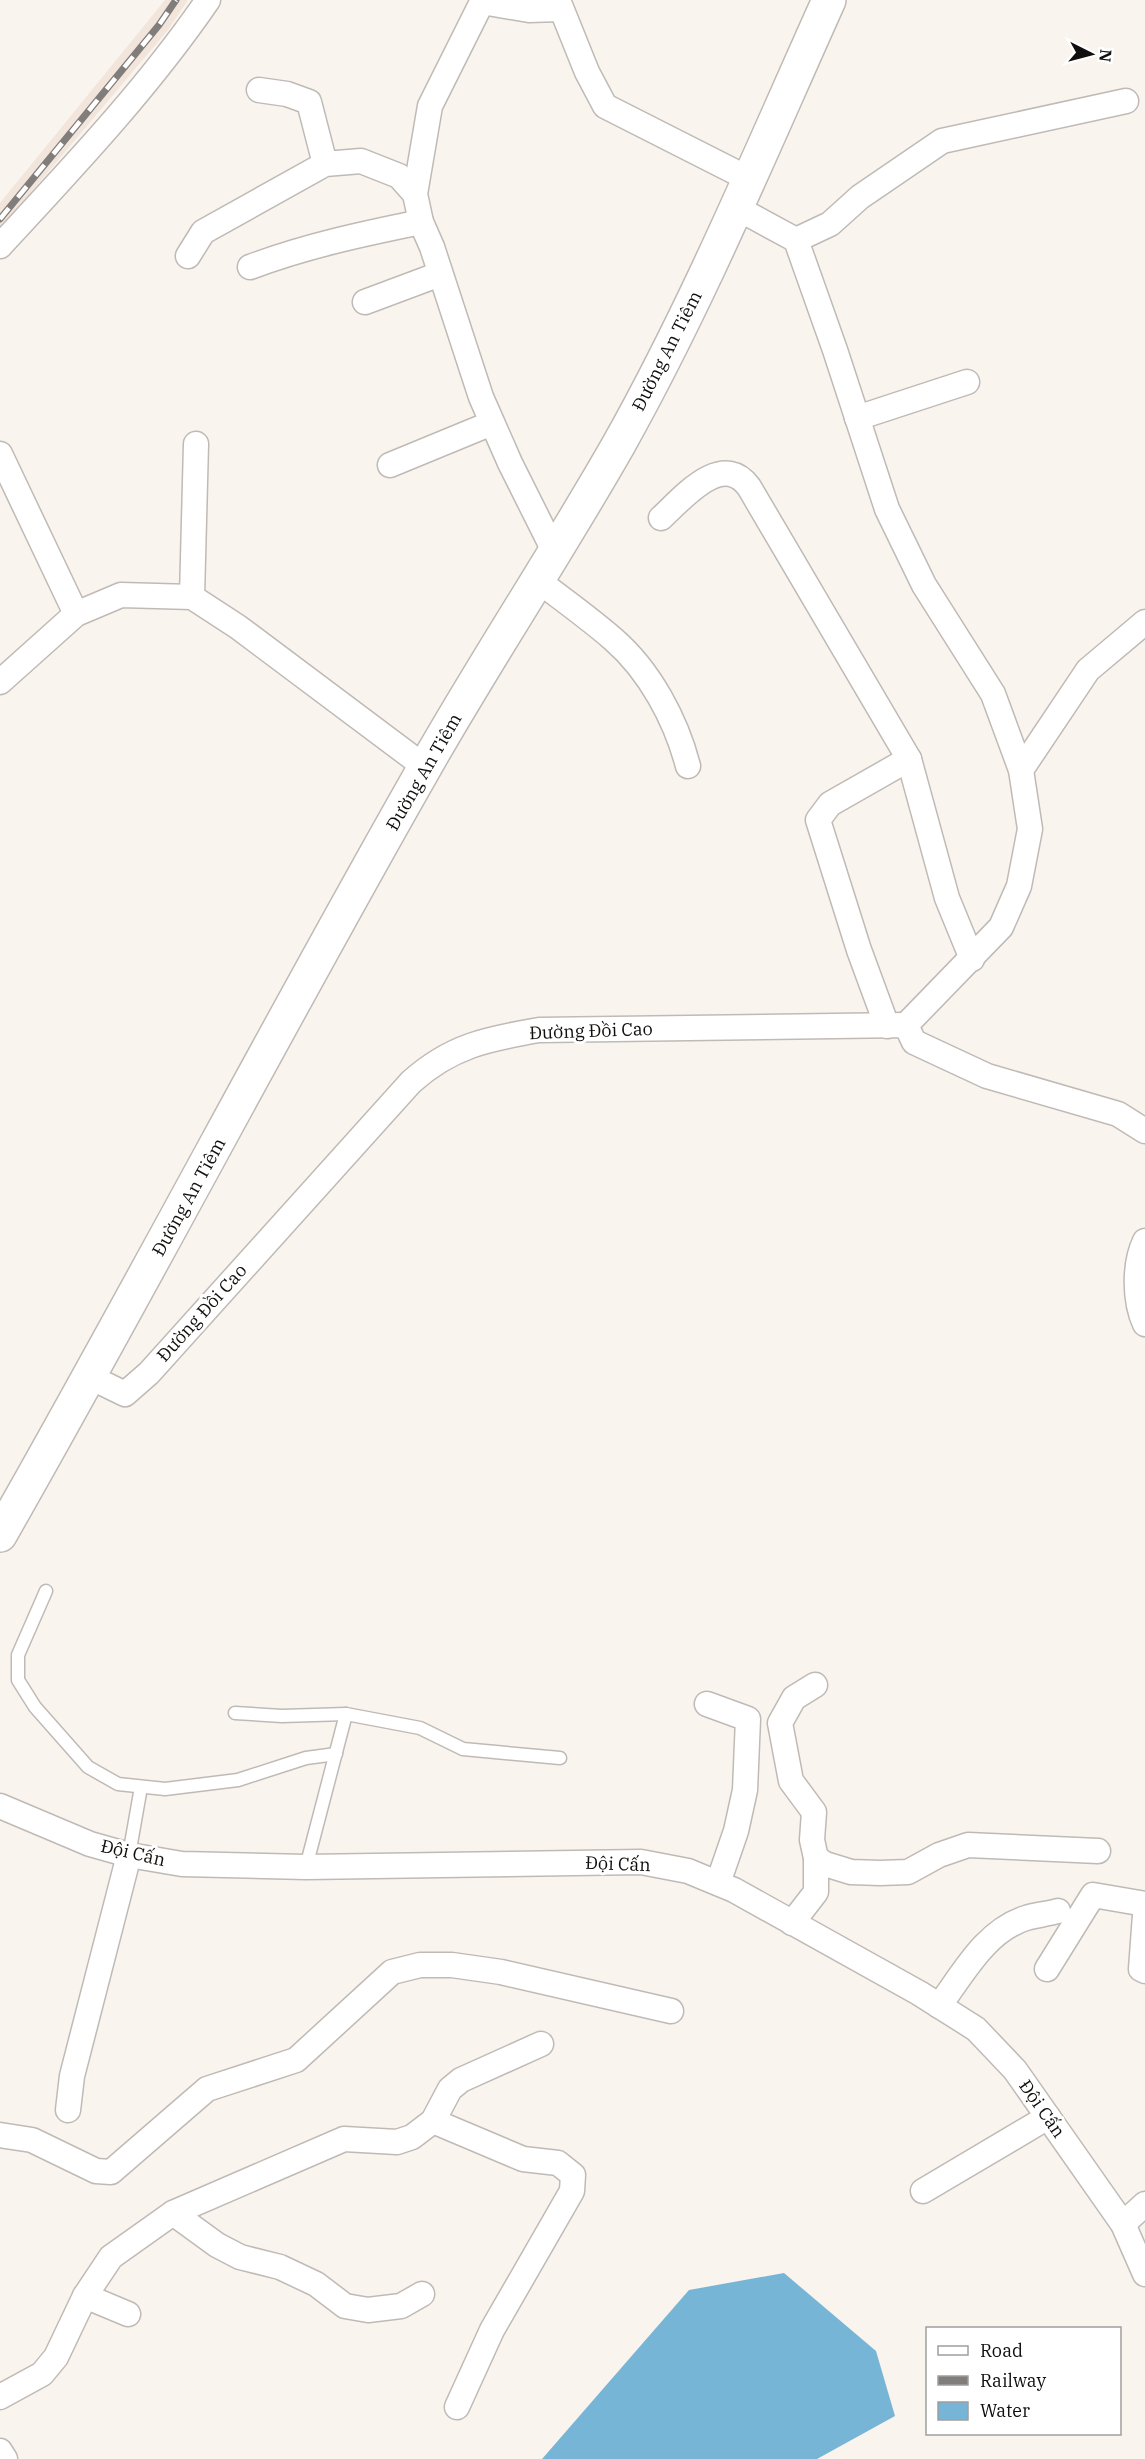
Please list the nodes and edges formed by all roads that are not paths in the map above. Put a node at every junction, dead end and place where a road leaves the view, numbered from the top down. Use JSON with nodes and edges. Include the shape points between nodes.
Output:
{"nodes":[{"id":1,"x":208,"y":0,"type":"edge"},
{"id":2,"x":829,"y":0,"type":"edge"},
{"id":3,"x":483,"y":1,"type":"edge"},
{"id":4,"x":559,"y":5,"type":"edge"},
{"id":5,"x":258,"y":90,"type":"dead end"},
{"id":6,"x":1126,"y":101,"type":"dead end"},
{"id":7,"x":325,"y":164,"type":"junction"},
{"id":8,"x":415,"y":194,"type":"junction"},
{"id":9,"x":743,"y":194,"type":"junction"},
{"id":10,"x":421,"y":222,"type":"junction"},
{"id":11,"x":796,"y":240,"type":"junction"},
{"id":12,"x":0,"y":246,"type":"edge"},
{"id":13,"x":188,"y":255,"type":"dead end"},
{"id":14,"x":250,"y":267,"type":"dead end"},
{"id":15,"x":440,"y":274,"type":"junction"},
{"id":16,"x":365,"y":302,"type":"dead end"},
{"id":17,"x":967,"y":382,"type":"dead end"},
{"id":18,"x":857,"y":418,"type":"junction"},
{"id":19,"x":492,"y":423,"type":"junction"},
{"id":20,"x":196,"y":444,"type":"dead end"},
{"id":21,"x":0,"y":454,"type":"edge"},
{"id":22,"x":390,"y":465,"type":"dead end"},
{"id":23,"x":661,"y":518,"type":"dead end"},
{"id":24,"x":554,"y":552,"type":"junction"},
{"id":25,"x":536,"y":579,"type":"junction"},
{"id":26,"x":192,"y":597,"type":"junction"},
{"id":27,"x":76,"y":614,"type":"junction"},
{"id":28,"x":1145,"y":622,"type":"edge"},
{"id":29,"x":0,"y":682,"type":"edge"},
{"id":30,"x":909,"y":759,"type":"junction"},
{"id":31,"x":688,"y":766,"type":"dead end"},
{"id":32,"x":425,"y":767,"type":"junction"},
{"id":33,"x":1021,"y":770,"type":"junction"},
{"id":34,"x":972,"y":959,"type":"junction"},
{"id":35,"x":896,"y":1026,"type":"junction"},
{"id":36,"x":1145,"y":1131,"type":"edge"},
{"id":37,"x":1145,"y":1240,"type":"edge"},
{"id":38,"x":1145,"y":1324,"type":"edge"},
{"id":39,"x":90,"y":1377,"type":"junction"},
{"id":40,"x":0,"y":1534,"type":"edge"},
{"id":41,"x":46,"y":1591,"type":"dead end"},
{"id":42,"x":815,"y":1685,"type":"dead end"},
{"id":43,"x":707,"y":1704,"type":"dead end"},
{"id":44,"x":235,"y":1713,"type":"dead end"},
{"id":45,"x":346,"y":1714,"type":"junction"},
{"id":46,"x":336,"y":1754,"type":"junction"},
{"id":47,"x":560,"y":1758,"type":"dead end"},
{"id":48,"x":141,"y":1787,"type":"junction"},
{"id":49,"x":0,"y":1806,"type":"edge"},
{"id":50,"x":1098,"y":1851,"type":"dead end"},
{"id":51,"x":129,"y":1855,"type":"junction"},
{"id":52,"x":816,"y":1858,"type":"junction"},
{"id":53,"x":306,"y":1867,"type":"junction"},
{"id":54,"x":718,"y":1883,"type":"junction"},
{"id":55,"x":1145,"y":1904,"type":"edge"},
{"id":56,"x":1058,"y":1911,"type":"dead end"},
{"id":57,"x":1145,"y":1915,"type":"edge"},
{"id":58,"x":792,"y":1923,"type":"junction"},
{"id":59,"x":1047,"y":1969,"type":"dead end"},
{"id":60,"x":1145,"y":1971,"type":"edge"},
{"id":61,"x":939,"y":2006,"type":"junction"},
{"id":62,"x":671,"y":2011,"type":"dead end"},
{"id":63,"x":541,"y":2044,"type":"dead end"},
{"id":64,"x":68,"y":2110,"type":"dead end"},
{"id":65,"x":1048,"y":2117,"type":"junction"},
{"id":66,"x":433,"y":2121,"type":"junction"},
{"id":67,"x":0,"y":2135,"type":"edge"},
{"id":68,"x":922,"y":2191,"type":"dead end"},
{"id":69,"x":1145,"y":2204,"type":"edge"},
{"id":70,"x":173,"y":2214,"type":"junction"},
{"id":71,"x":1123,"y":2224,"type":"junction"},
{"id":72,"x":1145,"y":2274,"type":"edge"},
{"id":73,"x":422,"y":2294,"type":"dead end"},
{"id":74,"x":85,"y":2296,"type":"junction"},
{"id":75,"x":128,"y":2314,"type":"dead end"},
{"id":76,"x":0,"y":2397,"type":"edge"},
{"id":77,"x":457,"y":2407,"type":"dead end"},
{"id":78,"x":0,"y":2451,"type":"edge"},
{"id":79,"x":5,"y":2459,"type":"edge"}],
"edges":[{"from":1,"to":12,"type":"street","via":[[106,131]]},
{"from":2,"to":9,"type":"main road","name":"Đường An Tiêm"},
{"from":3,"to":4,"type":"street","via":[[529,10]]},
{"from":3,"to":8,"type":"street","via":[[430,106]]},
{"from":4,"to":9,"type":"street","via":[[605,106]]},
{"from":5,"to":7,"type":"street","via":[[309,102]]},
{"from":6,"to":11,"type":"street","via":[[942,141],[860,197],[830,224]]},
{"from":7,"to":8,"type":"street","via":[[360,161],[399,176]]},
{"from":7,"to":13,"type":"street","via":[[202,232]]},
{"from":8,"to":10,"type":"street"},
{"from":9,"to":11,"type":"street"},
{"from":9,"to":24,"type":"main road","name":"Đường An Tiêm","via":[[671,345],[618,445]]},
{"from":10,"to":14,"type":"street","via":[[336,238]]},
{"from":10,"to":15,"type":"street"},
{"from":11,"to":18,"type":"street"},
{"from":15,"to":16,"type":"street"},
{"from":15,"to":19,"type":"street"},
{"from":17,"to":18,"type":"street"},
{"from":18,"to":33,"type":"street","via":[[887,509],[924,585],[993,694]]},
{"from":19,"to":22,"type":"street"},
{"from":19,"to":24,"type":"street"},
{"from":20,"to":26,"type":"street"},
{"from":21,"to":27,"type":"street"},
{"from":23,"to":30,"type":"street","via":[[712,476],[730,473],[744,479]]},
{"from":24,"to":25,"type":"main road","name":"Đường An Tiêm"},
{"from":25,"to":31,"type":"street","via":[[615,641],[652,684],[680,736]]},
{"from":25,"to":32,"type":"main road","name":"Đường An Tiêm"},
{"from":26,"to":27,"type":"street","via":[[121,595]]},
{"from":26,"to":32,"type":"street"},
{"from":27,"to":29,"type":"street"},
{"from":28,"to":33,"type":"street","via":[[1088,670]]},
{"from":30,"to":34,"type":"street","via":[[947,898]]},
{"from":30,"to":35,"type":"street","via":[[830,804],[818,820],[859,950]]},
{"from":32,"to":39,"type":"main road","name":"Đường An Tiêm"},
{"from":33,"to":34,"type":"street","via":[[1030,829],[1019,886],[1001,927]]},
{"from":34,"to":35,"type":"street"},
{"from":35,"to":36,"type":"street","via":[[914,1042],[987,1076],[1118,1114]]},
{"from":35,"to":39,"type":"street","name":"Đường Đồi Cao","via":[[539,1030],[494,1038],[445,1055],[411,1082],[362,1133],[149,1373],[125,1394]]},
{"from":37,"to":38,"type":"street","via":[[1136,1278]]},
{"from":39,"to":40,"type":"main road","name":"Đường An Tiêm"},
{"from":41,"to":48,"type":"lane","via":[[18,1655],[18,1680],[34,1707],[88,1767],[118,1784]]},
{"from":42,"to":52,"type":"street","via":[[794,1698],[780,1723],[791,1781],[814,1812],[812,1840]]},
{"from":43,"to":54,"type":"street","via":[[748,1719],[745,1790]]},
{"from":44,"to":45,"type":"lane"},
{"from":45,"to":46,"type":"lane"},
{"from":45,"to":47,"type":"lane","via":[[420,1728],[463,1749]]},
{"from":46,"to":48,"type":"lane","via":[[306,1758],[238,1780],[165,1789]]},
{"from":46,"to":53,"type":"lane"},
{"from":48,"to":51,"type":"lane"},
{"from":49,"to":51,"type":"street","name":"Đội Cấn","via":[[90,1844]]},
{"from":50,"to":52,"type":"street","via":[[968,1845],[908,1872],[880,1873],[851,1872]]},
{"from":51,"to":53,"type":"street","name":"Đội Cấn","via":[[182,1864]]},
{"from":51,"to":64,"type":"street","via":[[72,2076]]},
{"from":52,"to":58,"type":"street","via":[[816,1892]]},
{"from":53,"to":54,"type":"street","name":"Đội Cấn","via":[[641,1862],[688,1871]]},
{"from":54,"to":58,"type":"street","name":"Đội Cấn"},
{"from":55,"to":59,"type":"street","via":[[1093,1895]]},
{"from":56,"to":61,"type":"street","via":[[1025,1918],[1004,1929],[984,1945]]},
{"from":57,"to":60,"type":"street","via":[[1141,1969]]},
{"from":58,"to":61,"type":"street","name":"Đội Cấn"},
{"from":61,"to":65,"type":"street","name":"Đội Cấn","via":[[976,2029],[1015,2070]]},
{"from":62,"to":67,"type":"street","via":[[501,1972],[420,1965],[392,1972],[296,2060],[207,2089],[111,2172],[96,2171],[32,2140]]},
{"from":63,"to":66,"type":"street","via":[[461,2080],[450,2089]]},
{"from":65,"to":68,"type":"street"},
{"from":65,"to":71,"type":"street","name":"Đội Cấn"},
{"from":66,"to":70,"type":"street","via":[[412,2137],[397,2142],[344,2139]]},
{"from":66,"to":77,"type":"street","via":[[523,2159],[558,2163],[573,2175],[574,2182],[492,2330]]},
{"from":69,"to":71,"type":"street"},
{"from":70,"to":73,"type":"street","via":[[217,2245],[240,2257],[280,2266],[316,2284],[345,2306],[368,2310],[402,2306]]},
{"from":70,"to":74,"type":"street","via":[[111,2257]]},
{"from":71,"to":72,"type":"street","name":"Đội Cấn"},
{"from":74,"to":75,"type":"street"},
{"from":74,"to":76,"type":"street","via":[[56,2356],[42,2374]]},
{"from":78,"to":79,"type":"street"}]}
